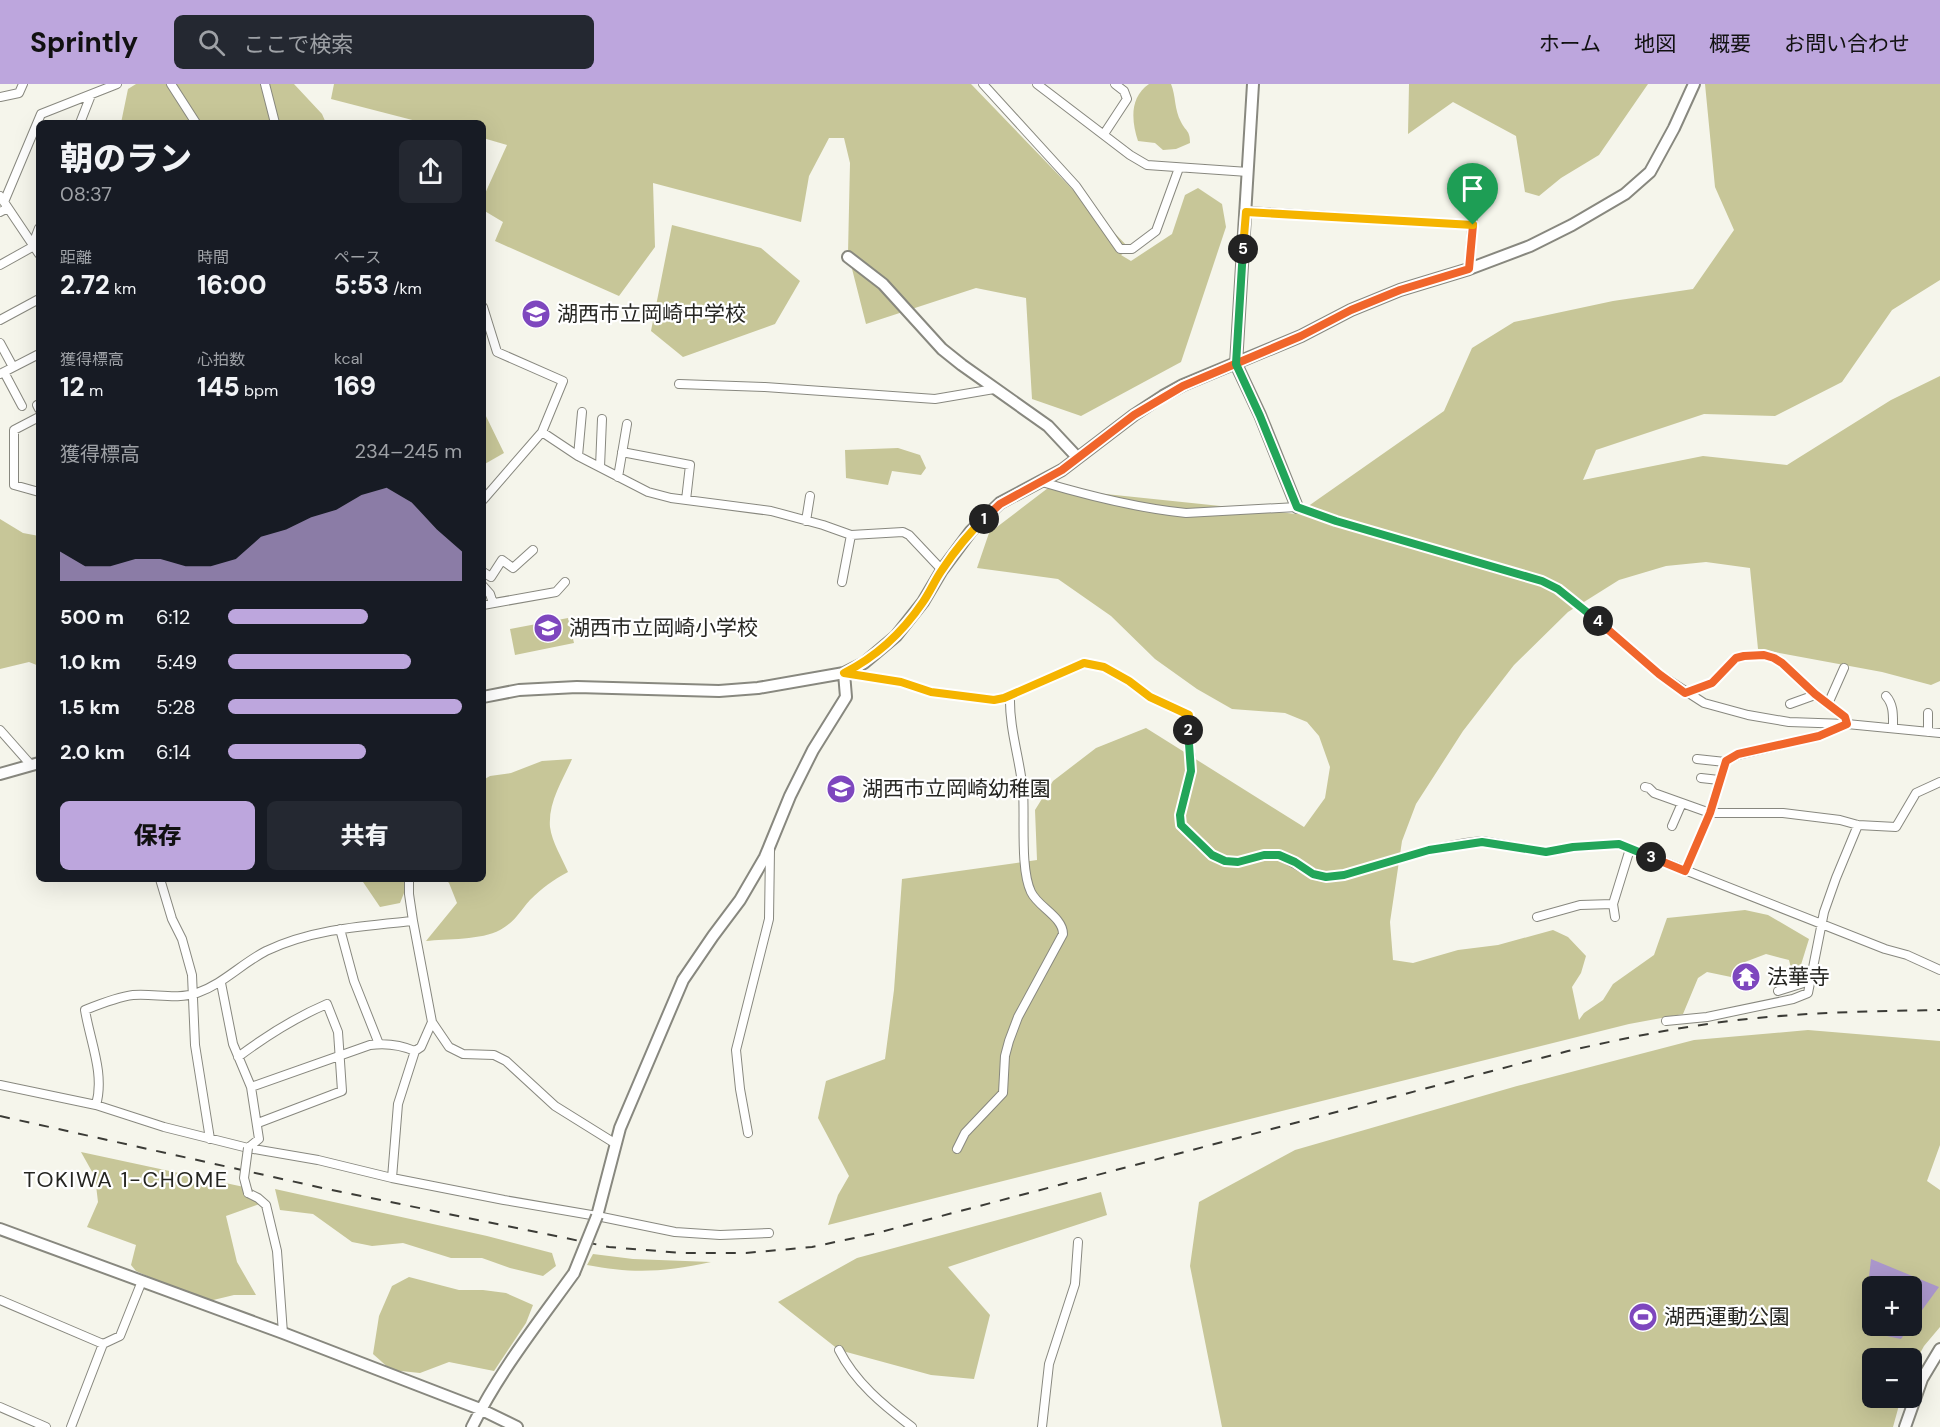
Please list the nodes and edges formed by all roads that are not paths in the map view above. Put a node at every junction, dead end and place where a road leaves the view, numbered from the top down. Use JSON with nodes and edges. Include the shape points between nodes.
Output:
{"nodes":[{"id":1,"x":23,"y":84,"type":"edge"},
{"id":2,"x":117,"y":84,"type":"edge"},
{"id":3,"x":171,"y":84,"type":"edge"},
{"id":4,"x":265,"y":84,"type":"edge"},
{"id":5,"x":983,"y":84,"type":"edge"},
{"id":6,"x":1037,"y":84,"type":"edge"},
{"id":7,"x":1115,"y":84,"type":"edge"},
{"id":8,"x":1252,"y":84,"type":"edge"},
{"id":9,"x":1694,"y":84,"type":"edge"},
{"id":10,"x":91,"y":95,"type":"junction"},
{"id":11,"x":0,"y":97,"type":"edge"},
{"id":12,"x":38,"y":120,"type":"edge"},
{"id":13,"x":81,"y":120,"type":"edge"},
{"id":14,"x":194,"y":120,"type":"edge"},
{"id":15,"x":274,"y":120,"type":"edge"},
{"id":16,"x":36,"y":126,"type":"edge"},
{"id":17,"x":1104,"y":134,"type":"junction"},
{"id":18,"x":1179,"y":168,"type":"junction"},
{"id":19,"x":1476,"y":170,"type":"dead end"},
{"id":20,"x":1248,"y":172,"type":"junction"},
{"id":21,"x":3,"y":205,"type":"edge"},
{"id":22,"x":1246,"y":212,"type":"junction"},
{"id":23,"x":1473,"y":225,"type":"junction"},
{"id":24,"x":35,"y":248,"type":"edge"},
{"id":25,"x":848,"y":257,"type":"dead end"},
{"id":26,"x":0,"y":265,"type":"edge"},
{"id":27,"x":1469,"y":269,"type":"junction"},
{"id":28,"x":36,"y":301,"type":"edge"},
{"id":29,"x":486,"y":317,"type":"edge"},
{"id":30,"x":0,"y":320,"type":"edge"},
{"id":31,"x":0,"y":343,"type":"edge"},
{"id":32,"x":36,"y":356,"type":"edge"},
{"id":33,"x":1236,"y":364,"type":"junction"},
{"id":34,"x":14,"y":367,"type":"junction"},
{"id":35,"x":2,"y":373,"type":"edge"},
{"id":36,"x":679,"y":384,"type":"dead end"},
{"id":37,"x":994,"y":388,"type":"junction"},
{"id":38,"x":22,"y":406,"type":"dead end"},
{"id":39,"x":582,"y":412,"type":"dead end"},
{"id":40,"x":36,"y":419,"type":"edge"},
{"id":41,"x":602,"y":419,"type":"dead end"},
{"id":42,"x":627,"y":424,"type":"dead end"},
{"id":43,"x":542,"y":432,"type":"junction"},
{"id":44,"x":622,"y":452,"type":"junction"},
{"id":45,"x":578,"y":456,"type":"junction"},
{"id":46,"x":1077,"y":457,"type":"junction"},
{"id":47,"x":600,"y":467,"type":"junction"},
{"id":48,"x":618,"y":477,"type":"junction"},
{"id":49,"x":1042,"y":482,"type":"junction"},
{"id":50,"x":36,"y":491,"type":"edge"},
{"id":51,"x":810,"y":496,"type":"dead end"},
{"id":52,"x":486,"y":497,"type":"edge"},
{"id":53,"x":687,"y":500,"type":"junction"},
{"id":54,"x":1297,"y":507,"type":"junction"},
{"id":55,"x":807,"y":520,"type":"junction"},
{"id":56,"x":851,"y":535,"type":"junction"},
{"id":57,"x":533,"y":550,"type":"dead end"},
{"id":58,"x":942,"y":570,"type":"junction"},
{"id":59,"x":487,"y":575,"type":"edge"},
{"id":60,"x":566,"y":582,"type":"dead end"},
{"id":61,"x":842,"y":582,"type":"dead end"},
{"id":62,"x":486,"y":589,"type":"edge"},
{"id":63,"x":493,"y":603,"type":"junction"},
{"id":64,"x":486,"y":604,"type":"edge"},
{"id":65,"x":1844,"y":668,"type":"dead end"},
{"id":66,"x":844,"y":673,"type":"junction"},
{"id":67,"x":1685,"y":693,"type":"junction"},
{"id":68,"x":1815,"y":694,"type":"junction"},
{"id":69,"x":486,"y":696,"type":"edge"},
{"id":70,"x":1010,"y":696,"type":"junction"},
{"id":71,"x":1886,"y":696,"type":"dead end"},
{"id":72,"x":1790,"y":704,"type":"dead end"},
{"id":73,"x":1828,"y":704,"type":"junction"},
{"id":74,"x":1928,"y":713,"type":"dead end"},
{"id":75,"x":1847,"y":724,"type":"junction"},
{"id":76,"x":1893,"y":728,"type":"junction"},
{"id":77,"x":0,"y":730,"type":"edge"},
{"id":78,"x":1928,"y":732,"type":"junction"},
{"id":79,"x":1940,"y":733,"type":"edge"},
{"id":80,"x":1697,"y":759,"type":"dead end"},
{"id":81,"x":1725,"y":762,"type":"junction"},
{"id":82,"x":35,"y":764,"type":"edge"},
{"id":83,"x":0,"y":774,"type":"edge"},
{"id":84,"x":1701,"y":778,"type":"dead end"},
{"id":85,"x":1719,"y":780,"type":"junction"},
{"id":86,"x":1940,"y":782,"type":"edge"},
{"id":87,"x":1645,"y":787,"type":"dead end"},
{"id":88,"x":1682,"y":803,"type":"junction"},
{"id":89,"x":1710,"y":813,"type":"junction"},
{"id":90,"x":1858,"y":825,"type":"junction"},
{"id":91,"x":1672,"y":826,"type":"dead end"},
{"id":92,"x":770,"y":843,"type":"junction"},
{"id":93,"x":1630,"y":849,"type":"junction"},
{"id":94,"x":1685,"y":871,"type":"junction"},
{"id":95,"x":161,"y":882,"type":"edge"},
{"id":96,"x":409,"y":882,"type":"edge"},
{"id":97,"x":1613,"y":904,"type":"junction"},
{"id":98,"x":1537,"y":917,"type":"dead end"},
{"id":99,"x":1615,"y":917,"type":"dead end"},
{"id":100,"x":413,"y":921,"type":"junction"},
{"id":101,"x":1821,"y":924,"type":"junction"},
{"id":102,"x":340,"y":929,"type":"junction"},
{"id":103,"x":1940,"y":970,"type":"edge"},
{"id":104,"x":1810,"y":981,"type":"junction"},
{"id":105,"x":221,"y":983,"type":"junction"},
{"id":106,"x":1778,"y":991,"type":"dead end"},
{"id":107,"x":193,"y":995,"type":"junction"},
{"id":108,"x":1666,"y":1021,"type":"dead end"},
{"id":109,"x":432,"y":1022,"type":"junction"},
{"id":110,"x":379,"y":1044,"type":"junction"},
{"id":111,"x":415,"y":1050,"type":"junction"},
{"id":112,"x":341,"y":1054,"type":"junction"},
{"id":113,"x":238,"y":1057,"type":"junction"},
{"id":114,"x":0,"y":1085,"type":"edge"},
{"id":115,"x":251,"y":1087,"type":"junction"},
{"id":116,"x":96,"y":1106,"type":"junction"},
{"id":117,"x":258,"y":1123,"type":"junction"},
{"id":118,"x":748,"y":1132,"type":"dead end"},
{"id":119,"x":210,"y":1139,"type":"junction"},
{"id":120,"x":616,"y":1144,"type":"junction"},
{"id":121,"x":248,"y":1148,"type":"junction"},
{"id":122,"x":957,"y":1149,"type":"dead end"},
{"id":123,"x":392,"y":1178,"type":"junction"},
{"id":124,"x":597,"y":1216,"type":"junction"},
{"id":125,"x":0,"y":1229,"type":"edge"},
{"id":126,"x":769,"y":1233,"type":"dead end"},
{"id":127,"x":1078,"y":1242,"type":"dead end"},
{"id":128,"x":142,"y":1281,"type":"junction"},
{"id":129,"x":0,"y":1300,"type":"edge"},
{"id":130,"x":283,"y":1333,"type":"junction"},
{"id":131,"x":103,"y":1344,"type":"junction"},
{"id":132,"x":1940,"y":1349,"type":"edge"},
{"id":133,"x":838,"y":1350,"type":"dead end"},
{"id":134,"x":0,"y":1407,"type":"edge"},
{"id":135,"x":480,"y":1409,"type":"junction"},
{"id":136,"x":46,"y":1427,"type":"edge"},
{"id":137,"x":71,"y":1427,"type":"edge"},
{"id":138,"x":472,"y":1427,"type":"edge"},
{"id":139,"x":517,"y":1427,"type":"edge"},
{"id":140,"x":912,"y":1427,"type":"edge"},
{"id":141,"x":1042,"y":1427,"type":"edge"},
{"id":142,"x":1905,"y":1427,"type":"edge"}],
"edges":[{"from":1,"to":11,"type":"street","via":[[19,93]]},
{"from":2,"to":10,"type":"street"},
{"from":3,"to":14,"type":"street"},
{"from":4,"to":15,"type":"street"},
{"from":5,"to":18,"type":"street","via":[[1076,186],[1120,249],[1132,249],[1156,231]]},
{"from":6,"to":17,"type":"street"},
{"from":7,"to":17,"type":"street","via":[[1127,99]]},
{"from":8,"to":20,"type":"main road"},
{"from":9,"to":27,"type":"main road","via":[[1650,172],[1625,194],[1530,246]]},
{"from":10,"to":12,"type":"street","via":[[41,114]]},
{"from":10,"to":13,"type":"street"},
{"from":16,"to":21,"type":"street"},
{"from":17,"to":18,"type":"street","via":[[1147,165]]},
{"from":18,"to":20,"type":"street"},
{"from":19,"to":23,"type":"street"},
{"from":20,"to":22,"type":"main road"},
{"from":21,"to":24,"type":"street"},
{"from":22,"to":23,"type":"street"},
{"from":22,"to":33,"type":"main road"},
{"from":23,"to":27,"type":"street"},
{"from":24,"to":26,"type":"street"},
{"from":25,"to":37,"type":"main road","via":[[883,284],[942,349]]},
{"from":27,"to":33,"type":"main road","via":[[1400,290]]},
{"from":28,"to":30,"type":"street"},
{"from":29,"to":43,"type":"street","via":[[497,352],[563,381]]},
{"from":31,"to":34,"type":"street"},
{"from":32,"to":34,"type":"street"},
{"from":33,"to":46,"type":"main road","via":[[1163,396]]},
{"from":33,"to":54,"type":"main road"},
{"from":34,"to":35,"type":"street"},
{"from":35,"to":38,"type":"street"},
{"from":36,"to":37,"type":"street","via":[[934,399]]},
{"from":37,"to":46,"type":"main road","via":[[1048,426]]},
{"from":39,"to":45,"type":"street"},
{"from":40,"to":50,"type":"street","via":[[14,430],[14,485]]},
{"from":41,"to":47,"type":"street"},
{"from":42,"to":44,"type":"street"},
{"from":43,"to":45,"type":"street"},
{"from":43,"to":52,"type":"street"},
{"from":44,"to":48,"type":"street"},
{"from":44,"to":53,"type":"street","via":[[690,465]]},
{"from":45,"to":47,"type":"street"},
{"from":46,"to":49,"type":"main road"},
{"from":47,"to":48,"type":"street"},
{"from":48,"to":53,"type":"street","via":[[653,494]]},
{"from":49,"to":54,"type":"street","via":[[1106,499],[1186,513]]},
{"from":49,"to":58,"type":"main road","via":[[1000,504],[971,531]]},
{"from":51,"to":55,"type":"street"},
{"from":53,"to":55,"type":"street"},
{"from":54,"to":67,"type":"street","via":[[1514,572],[1558,589]]},
{"from":55,"to":56,"type":"street"},
{"from":56,"to":58,"type":"street","via":[[903,532]]},
{"from":56,"to":61,"type":"street"},
{"from":57,"to":59,"type":"street","via":[[513,568],[502,560]]},
{"from":58,"to":66,"type":"main road","via":[[896,636],[864,663]]},
{"from":60,"to":63,"type":"street","via":[[556,592]]},
{"from":62,"to":63,"type":"street"},
{"from":63,"to":64,"type":"street"},
{"from":65,"to":73,"type":"street"},
{"from":66,"to":69,"type":"main road","via":[[719,691],[577,687]]},
{"from":66,"to":70,"type":"street","via":[[959,696],[994,700]]},
{"from":66,"to":92,"type":"main road","via":[[846,698],[813,750]]},
{"from":67,"to":68,"type":"street","via":[[1712,683],[1736,658],[1758,655],[1782,663]]},
{"from":67,"to":75,"type":"street","via":[[1704,703],[1769,719]]},
{"from":68,"to":72,"type":"street"},
{"from":68,"to":73,"type":"street"},
{"from":70,"to":93,"type":"street","via":[[1084,663],[1104,667],[1150,697],[1189,715],[1191,771],[1181,825],[1205,849],[1225,861],[1279,855],[1326,877],[1466,843],[1546,852],[1619,844]]},
{"from":70,"to":122,"type":"street","via":[[1009,716],[1023,790],[1026,876],[1031,892],[1060,924],[1063,934],[1018,1017],[1005,1056],[1003,1093],[965,1133]]},
{"from":71,"to":76,"type":"street","via":[[1891,701]]},
{"from":73,"to":75,"type":"street","via":[[1845,717]]},
{"from":74,"to":78,"type":"street"},
{"from":75,"to":76,"type":"street"},
{"from":75,"to":81,"type":"street","via":[[1819,736],[1738,754]]},
{"from":76,"to":78,"type":"street"},
{"from":77,"to":82,"type":"street"},
{"from":78,"to":79,"type":"street"},
{"from":80,"to":81,"type":"street"},
{"from":81,"to":85,"type":"street"},
{"from":82,"to":83,"type":"main road"},
{"from":84,"to":85,"type":"street"},
{"from":85,"to":89,"type":"street"},
{"from":86,"to":90,"type":"street","via":[[1916,793],[1896,827]]},
{"from":87,"to":88,"type":"street"},
{"from":88,"to":89,"type":"street"},
{"from":88,"to":91,"type":"street"},
{"from":89,"to":90,"type":"street","via":[[1783,813]]},
{"from":89,"to":94,"type":"street"},
{"from":90,"to":101,"type":"street"},
{"from":92,"to":118,"type":"street","via":[[770,919],[736,1050]]},
{"from":92,"to":120,"type":"main road","via":[[741,900],[683,981]]},
{"from":93,"to":94,"type":"street"},
{"from":93,"to":97,"type":"street"},
{"from":94,"to":101,"type":"street"},
{"from":95,"to":107,"type":"street","via":[[182,939]]},
{"from":96,"to":100,"type":"street"},
{"from":97,"to":98,"type":"street","via":[[1580,905]]},
{"from":97,"to":99,"type":"street"},
{"from":100,"to":102,"type":"street"},
{"from":100,"to":109,"type":"street"},
{"from":101,"to":103,"type":"street"},
{"from":101,"to":104,"type":"street"},
{"from":102,"to":105,"type":"street","via":[[282,944],[249,961]]},
{"from":102,"to":110,"type":"street","via":[[354,981]]},
{"from":104,"to":106,"type":"street"},
{"from":104,"to":108,"type":"street","via":[[1808,993],[1793,999],[1707,1017]]},
{"from":105,"to":107,"type":"street"},
{"from":105,"to":113,"type":"street"},
{"from":107,"to":116,"type":"street","via":[[132,995],[85,1010],[99,1075]]},
{"from":107,"to":119,"type":"street","via":[[195,1045]]},
{"from":109,"to":111,"type":"street"},
{"from":109,"to":120,"type":"street","via":[[449,1047],[463,1054],[494,1055],[506,1061],[555,1106]]},
{"from":110,"to":111,"type":"street"},
{"from":110,"to":112,"type":"street"},
{"from":111,"to":123,"type":"street","via":[[398,1104]]},
{"from":112,"to":113,"type":"street","via":[[338,1032],[327,1004],[275,1030]]},
{"from":112,"to":115,"type":"street"},
{"from":112,"to":117,"type":"street","via":[[342,1091]]},
{"from":113,"to":115,"type":"street"},
{"from":114,"to":116,"type":"street"},
{"from":115,"to":117,"type":"street"},
{"from":116,"to":119,"type":"street"},
{"from":117,"to":121,"type":"street","via":[[259,1139]]},
{"from":119,"to":121,"type":"street"},
{"from":120,"to":124,"type":"main road"},
{"from":121,"to":123,"type":"street"},
{"from":121,"to":130,"type":"street","bridge":true,"via":[[244,1178],[248,1193],[266,1205],[277,1251]]},
{"from":123,"to":124,"type":"street"},
{"from":124,"to":126,"type":"street","via":[[675,1232],[720,1236]]},
{"from":124,"to":135,"type":"main road","bridge":true,"via":[[574,1273]]},
{"from":125,"to":128,"type":"main road"},
{"from":127,"to":141,"type":"street","via":[[1075,1284],[1049,1364]]},
{"from":128,"to":130,"type":"main road"},
{"from":128,"to":131,"type":"street","via":[[120,1335]]},
{"from":129,"to":131,"type":"street"},
{"from":130,"to":135,"type":"main road"},
{"from":131,"to":137,"type":"street"},
{"from":132,"to":142,"type":"main road","via":[[1922,1379]]},
{"from":133,"to":140,"type":"street","via":[[861,1383]]},
{"from":134,"to":136,"type":"street"},
{"from":135,"to":138,"type":"main road"},
{"from":135,"to":139,"type":"main road"}]}
